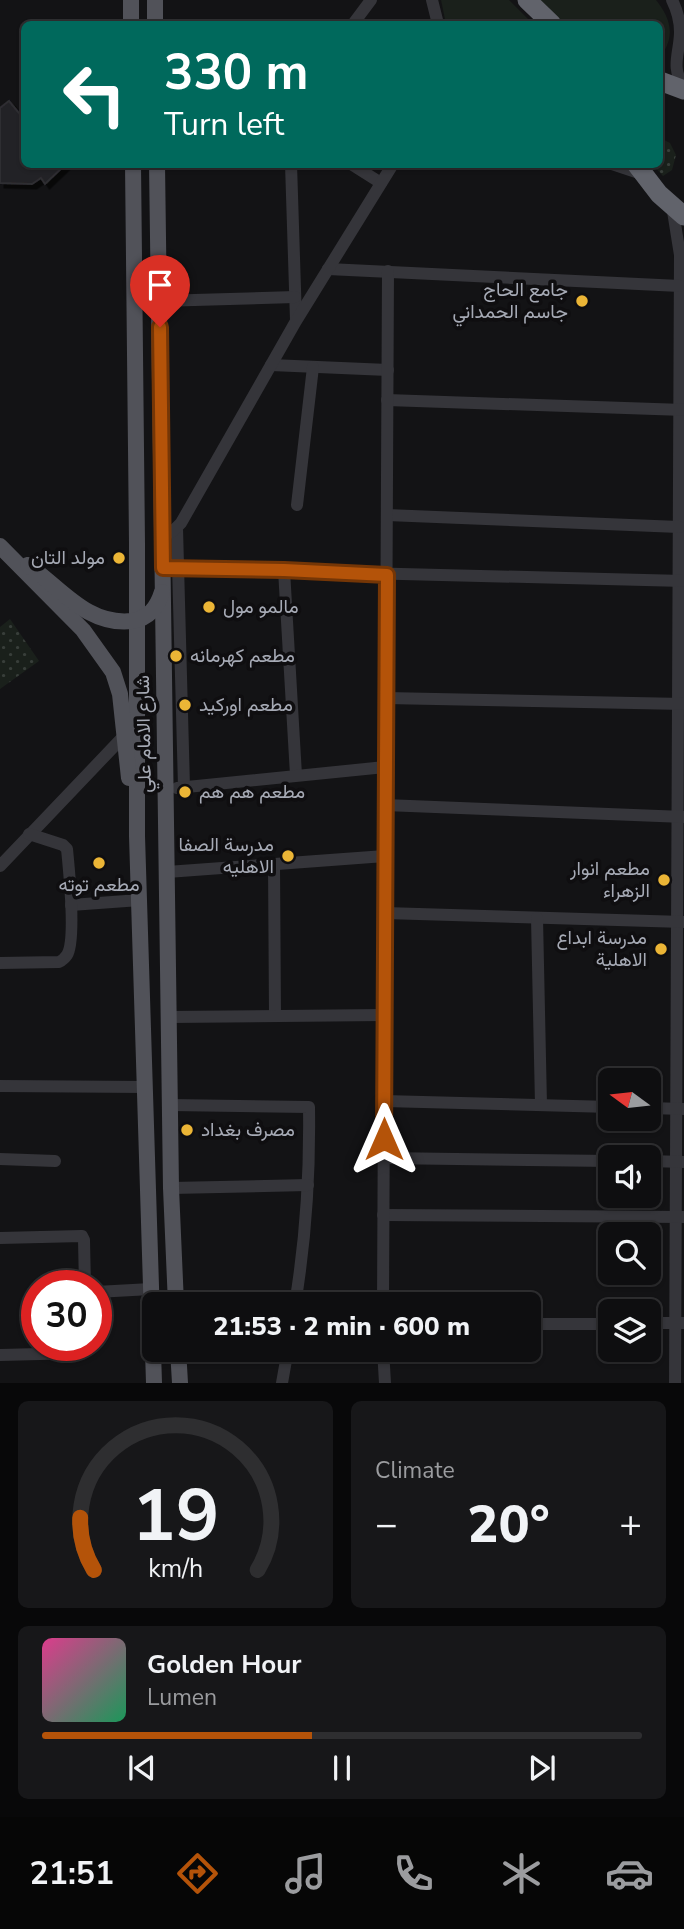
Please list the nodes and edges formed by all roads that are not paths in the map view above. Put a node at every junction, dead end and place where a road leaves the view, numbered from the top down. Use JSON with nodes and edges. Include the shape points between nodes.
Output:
{"nodes":[{"id":1,"x":131,"y":0,"type":"edge"},
{"id":2,"x":155,"y":0,"type":"edge"},
{"id":3,"x":371,"y":0,"type":"edge"},
{"id":4,"x":432,"y":0,"type":"edge"},
{"id":5,"x":527,"y":0,"type":"edge"},
{"id":6,"x":678,"y":5,"type":"edge"},
{"id":7,"x":131,"y":21,"type":"edge"},
{"id":8,"x":155,"y":21,"type":"edge"},
{"id":9,"x":355,"y":21,"type":"edge"},
{"id":10,"x":437,"y":21,"type":"edge"},
{"id":11,"x":549,"y":21,"type":"edge"},
{"id":12,"x":663,"y":82,"type":"edge"},
{"id":13,"x":684,"y":88,"type":"edge"},
{"id":14,"x":133,"y":168,"type":"edge"},
{"id":15,"x":157,"y":168,"type":"edge"},
{"id":16,"x":291,"y":168,"type":"edge"},
{"id":17,"x":357,"y":168,"type":"edge"},
{"id":18,"x":390,"y":168,"type":"edge"},
{"id":19,"x":640,"y":169,"type":"edge"},
{"id":20,"x":381,"y":183,"type":"junction"},
{"id":21,"x":678,"y":211,"type":"edge"},
{"id":22,"x":682,"y":251,"type":"edge"},
{"id":23,"x":328,"y":269,"type":"junction"},
{"id":24,"x":388,"y":271,"type":"junction"},
{"id":25,"x":680,"y":286,"type":"junction"},
{"id":26,"x":295,"y":297,"type":"junction"},
{"id":27,"x":159,"y":301,"type":"junction"},
{"id":28,"x":296,"y":321,"type":"junction"},
{"id":29,"x":271,"y":365,"type":"junction"},
{"id":30,"x":313,"y":367,"type":"junction"},
{"id":31,"x":388,"y":370,"type":"junction"},
{"id":32,"x":387,"y":400,"type":"junction"},
{"id":33,"x":682,"y":410,"type":"edge"},
{"id":34,"x":297,"y":505,"type":"dead end"},
{"id":35,"x":387,"y":515,"type":"junction"},
{"id":36,"x":679,"y":527,"type":"junction"},
{"id":37,"x":170,"y":532,"type":"junction"},
{"id":38,"x":0,"y":546,"type":"edge"},
{"id":39,"x":171,"y":568,"type":"junction"},
{"id":40,"x":284,"y":570,"type":"junction"},
{"id":41,"x":387,"y":575,"type":"junction"},
{"id":42,"x":681,"y":581,"type":"edge"},
{"id":43,"x":163,"y":590,"type":"junction"},
{"id":44,"x":137,"y":620,"type":"junction"},
{"id":45,"x":137,"y":691,"type":"junction"},
{"id":46,"x":164,"y":692,"type":"junction"},
{"id":47,"x":386,"y":698,"type":"junction"},
{"id":48,"x":681,"y":704,"type":"edge"},
{"id":49,"x":123,"y":737,"type":"junction"},
{"id":50,"x":386,"y":768,"type":"junction"},
{"id":51,"x":296,"y":775,"type":"junction"},
{"id":52,"x":184,"y":787,"type":"junction"},
{"id":53,"x":165,"y":789,"type":"junction"},
{"id":54,"x":385,"y":805,"type":"junction"},
{"id":55,"x":681,"y":817,"type":"edge"},
{"id":56,"x":29,"y":834,"type":"junction"},
{"id":57,"x":137,"y":836,"type":"junction"},
{"id":58,"x":385,"y":856,"type":"junction"},
{"id":59,"x":274,"y":864,"type":"junction"},
{"id":60,"x":0,"y":866,"type":"edge"},
{"id":61,"x":167,"y":872,"type":"junction"},
{"id":62,"x":139,"y":900,"type":"junction"},
{"id":63,"x":71,"y":905,"type":"junction"},
{"id":64,"x":385,"y":913,"type":"junction"},
{"id":65,"x":537,"y":918,"type":"junction"},
{"id":66,"x":681,"y":922,"type":"edge"},
{"id":67,"x":0,"y":963,"type":"edge"},
{"id":68,"x":384,"y":1015,"type":"junction"},
{"id":69,"x":275,"y":1016,"type":"junction"},
{"id":70,"x":169,"y":1017,"type":"junction"},
{"id":71,"x":0,"y":1086,"type":"edge"},
{"id":72,"x":146,"y":1087,"type":"junction"},
{"id":73,"x":384,"y":1101,"type":"junction"},
{"id":74,"x":170,"y":1105,"type":"junction"},
{"id":75,"x":541,"y":1105,"type":"junction"},
{"id":76,"x":598,"y":1107,"type":"edge"},
{"id":77,"x":662,"y":1108,"type":"edge"},
{"id":78,"x":680,"y":1109,"type":"edge"},
{"id":79,"x":384,"y":1158,"type":"junction"},
{"id":80,"x":0,"y":1159,"type":"edge"},
{"id":81,"x":55,"y":1161,"type":"dead end"},
{"id":82,"x":598,"y":1161,"type":"edge"},
{"id":83,"x":661,"y":1161,"type":"edge"},
{"id":84,"x":680,"y":1162,"type":"edge"},
{"id":85,"x":308,"y":1185,"type":"junction"},
{"id":86,"x":171,"y":1188,"type":"junction"},
{"id":87,"x":383,"y":1215,"type":"junction"},
{"id":88,"x":680,"y":1217,"type":"edge"},
{"id":89,"x":0,"y":1238,"type":"edge"},
{"id":90,"x":85,"y":1270,"type":"edge"},
{"id":91,"x":151,"y":1289,"type":"junction"},
{"id":92,"x":112,"y":1291,"type":"edge"},
{"id":93,"x":175,"y":1292,"type":"edge"},
{"id":94,"x":297,"y":1292,"type":"edge"},
{"id":95,"x":383,"y":1292,"type":"edge"},
{"id":96,"x":661,"y":1323,"type":"edge"},
{"id":97,"x":680,"y":1323,"type":"edge"},
{"id":98,"x":541,"y":1324,"type":"edge"},
{"id":99,"x":598,"y":1324,"type":"edge"},
{"id":100,"x":21,"y":1354,"type":"edge"},
{"id":101,"x":0,"y":1355,"type":"edge"},
{"id":102,"x":179,"y":1362,"type":"edge"},
{"id":103,"x":286,"y":1362,"type":"edge"},
{"id":104,"x":384,"y":1362,"type":"edge"},
{"id":105,"x":154,"y":1383,"type":"edge"},
{"id":106,"x":180,"y":1383,"type":"edge"},
{"id":107,"x":282,"y":1383,"type":"edge"},
{"id":108,"x":385,"y":1383,"type":"edge"},
{"id":109,"x":675,"y":1383,"type":"edge"}],
"edges":[{"from":1,"to":7,"type":"main road"},
{"from":2,"to":8,"type":"main road"},
{"from":3,"to":9,"type":"street"},
{"from":4,"to":10,"type":"street"},
{"from":5,"to":11,"type":"highway"},
{"from":6,"to":13,"type":"street","via":[[677,76]]},
{"from":12,"to":13,"type":"highway"},
{"from":14,"to":44,"type":"main road","name":"شارع الامام علي"},
{"from":15,"to":27,"type":"main road","name":"شارع الامام علي"},
{"from":16,"to":26,"type":"street"},
{"from":17,"to":20,"type":"street"},
{"from":18,"to":20,"type":"street"},
{"from":19,"to":21,"type":"highway"},
{"from":20,"to":23,"type":"street"},
{"from":21,"to":22,"type":"street"},
{"from":22,"to":25,"type":"street"},
{"from":23,"to":24,"type":"street"},
{"from":23,"to":28,"type":"street"},
{"from":24,"to":25,"type":"street"},
{"from":24,"to":31,"type":"street"},
{"from":25,"to":33,"type":"street"},
{"from":26,"to":27,"type":"street"},
{"from":26,"to":28,"type":"street"},
{"from":27,"to":37,"type":"main road","name":"شارع الامام علي"},
{"from":28,"to":29,"type":"street"},
{"from":29,"to":30,"type":"street"},
{"from":29,"to":37,"type":"street"},
{"from":30,"to":31,"type":"street"},
{"from":30,"to":34,"type":"street"},
{"from":31,"to":32,"type":"street"},
{"from":32,"to":33,"type":"street"},
{"from":32,"to":35,"type":"street"},
{"from":33,"to":36,"type":"street"},
{"from":35,"to":36,"type":"street"},
{"from":35,"to":41,"type":"street"},
{"from":36,"to":42,"type":"street"},
{"from":37,"to":39,"type":"main road","name":"شارع الامام علي"},
{"from":38,"to":44,"type":"main road","via":[[87,612],[112,621]]},
{"from":38,"to":49,"type":"main road","name":"شارع الامام علي","via":[[83,630],[113,672],[120,694]]},
{"from":39,"to":40,"type":"street"},
{"from":39,"to":43,"type":"main road","name":"شارع الامام علي"},
{"from":39,"to":52,"type":"street"},
{"from":40,"to":41,"type":"street"},
{"from":40,"to":51,"type":"street"},
{"from":41,"to":42,"type":"street"},
{"from":41,"to":47,"type":"street"},
{"from":42,"to":48,"type":"street"},
{"from":43,"to":44,"type":"main road","via":[[151,612]]},
{"from":43,"to":46,"type":"main road","name":"شارع الامام علي"},
{"from":44,"to":45,"type":"main road","name":"شارع الامام علي"},
{"from":45,"to":46,"type":"main road","via":[[143,676],[150,674],[156,676]]},
{"from":45,"to":57,"type":"main road","name":"شارع الامام علي"},
{"from":46,"to":53,"type":"main road","name":"شارع الامام علي"},
{"from":47,"to":48,"type":"street"},
{"from":47,"to":50,"type":"street"},
{"from":48,"to":55,"type":"street"},
{"from":49,"to":56,"type":"street"},
{"from":49,"to":57,"type":"main road","name":"شارع الامام علي"},
{"from":50,"to":51,"type":"street"},
{"from":50,"to":54,"type":"street"},
{"from":51,"to":52,"type":"street"},
{"from":52,"to":53,"type":"street"},
{"from":53,"to":61,"type":"main road","name":"شارع الامام علي"},
{"from":54,"to":55,"type":"street"},
{"from":54,"to":58,"type":"street"},
{"from":55,"to":66,"type":"street"},
{"from":56,"to":60,"type":"street"},
{"from":56,"to":63,"type":"street","via":[[67,849]]},
{"from":57,"to":62,"type":"main road","name":"شارع الامام علي"},
{"from":58,"to":59,"type":"street"},
{"from":58,"to":64,"type":"street"},
{"from":59,"to":61,"type":"street"},
{"from":59,"to":69,"type":"street"},
{"from":61,"to":70,"type":"main road","name":"شارع الامام علي"},
{"from":62,"to":63,"type":"street"},
{"from":62,"to":72,"type":"main road","name":"شارع الامام علي"},
{"from":63,"to":67,"type":"street","via":[[67,957],[59,962]]},
{"from":64,"to":65,"type":"street"},
{"from":64,"to":68,"type":"street"},
{"from":65,"to":66,"type":"street"},
{"from":65,"to":75,"type":"street"},
{"from":66,"to":78,"type":"street"},
{"from":68,"to":69,"type":"street"},
{"from":68,"to":73,"type":"street"},
{"from":69,"to":70,"type":"street"},
{"from":70,"to":74,"type":"main road","name":"شارع الامام علي"},
{"from":71,"to":72,"type":"street"},
{"from":72,"to":91,"type":"main road","name":"شارع الامام علي"},
{"from":73,"to":75,"type":"street"},
{"from":73,"to":79,"type":"street"},
{"from":74,"to":85,"type":"street","via":[[309,1107]]},
{"from":74,"to":86,"type":"main road","name":"شارع الامام علي"},
{"from":75,"to":76,"type":"street"},
{"from":77,"to":78,"type":"street"},
{"from":78,"to":84,"type":"street"},
{"from":79,"to":82,"type":"street"},
{"from":79,"to":87,"type":"street"},
{"from":80,"to":81,"type":"street"},
{"from":83,"to":84,"type":"street"},
{"from":84,"to":88,"type":"street"},
{"from":85,"to":86,"type":"street"},
{"from":85,"to":94,"type":"street"},
{"from":86,"to":93,"type":"main road","name":"شارع الامام علي"},
{"from":87,"to":88,"type":"street"},
{"from":87,"to":95,"type":"street"},
{"from":88,"to":97,"type":"street"},
{"from":89,"to":90,"type":"street","via":[[82,1237]]},
{"from":91,"to":92,"type":"street"},
{"from":91,"to":105,"type":"main road","name":"شارع الامام علي"},
{"from":96,"to":97,"type":"street"},
{"from":97,"to":109,"type":"street"},
{"from":98,"to":99,"type":"street"},
{"from":100,"to":101,"type":"street"},
{"from":102,"to":106,"type":"main road"},
{"from":103,"to":107,"type":"street"},
{"from":104,"to":108,"type":"street"}]}
